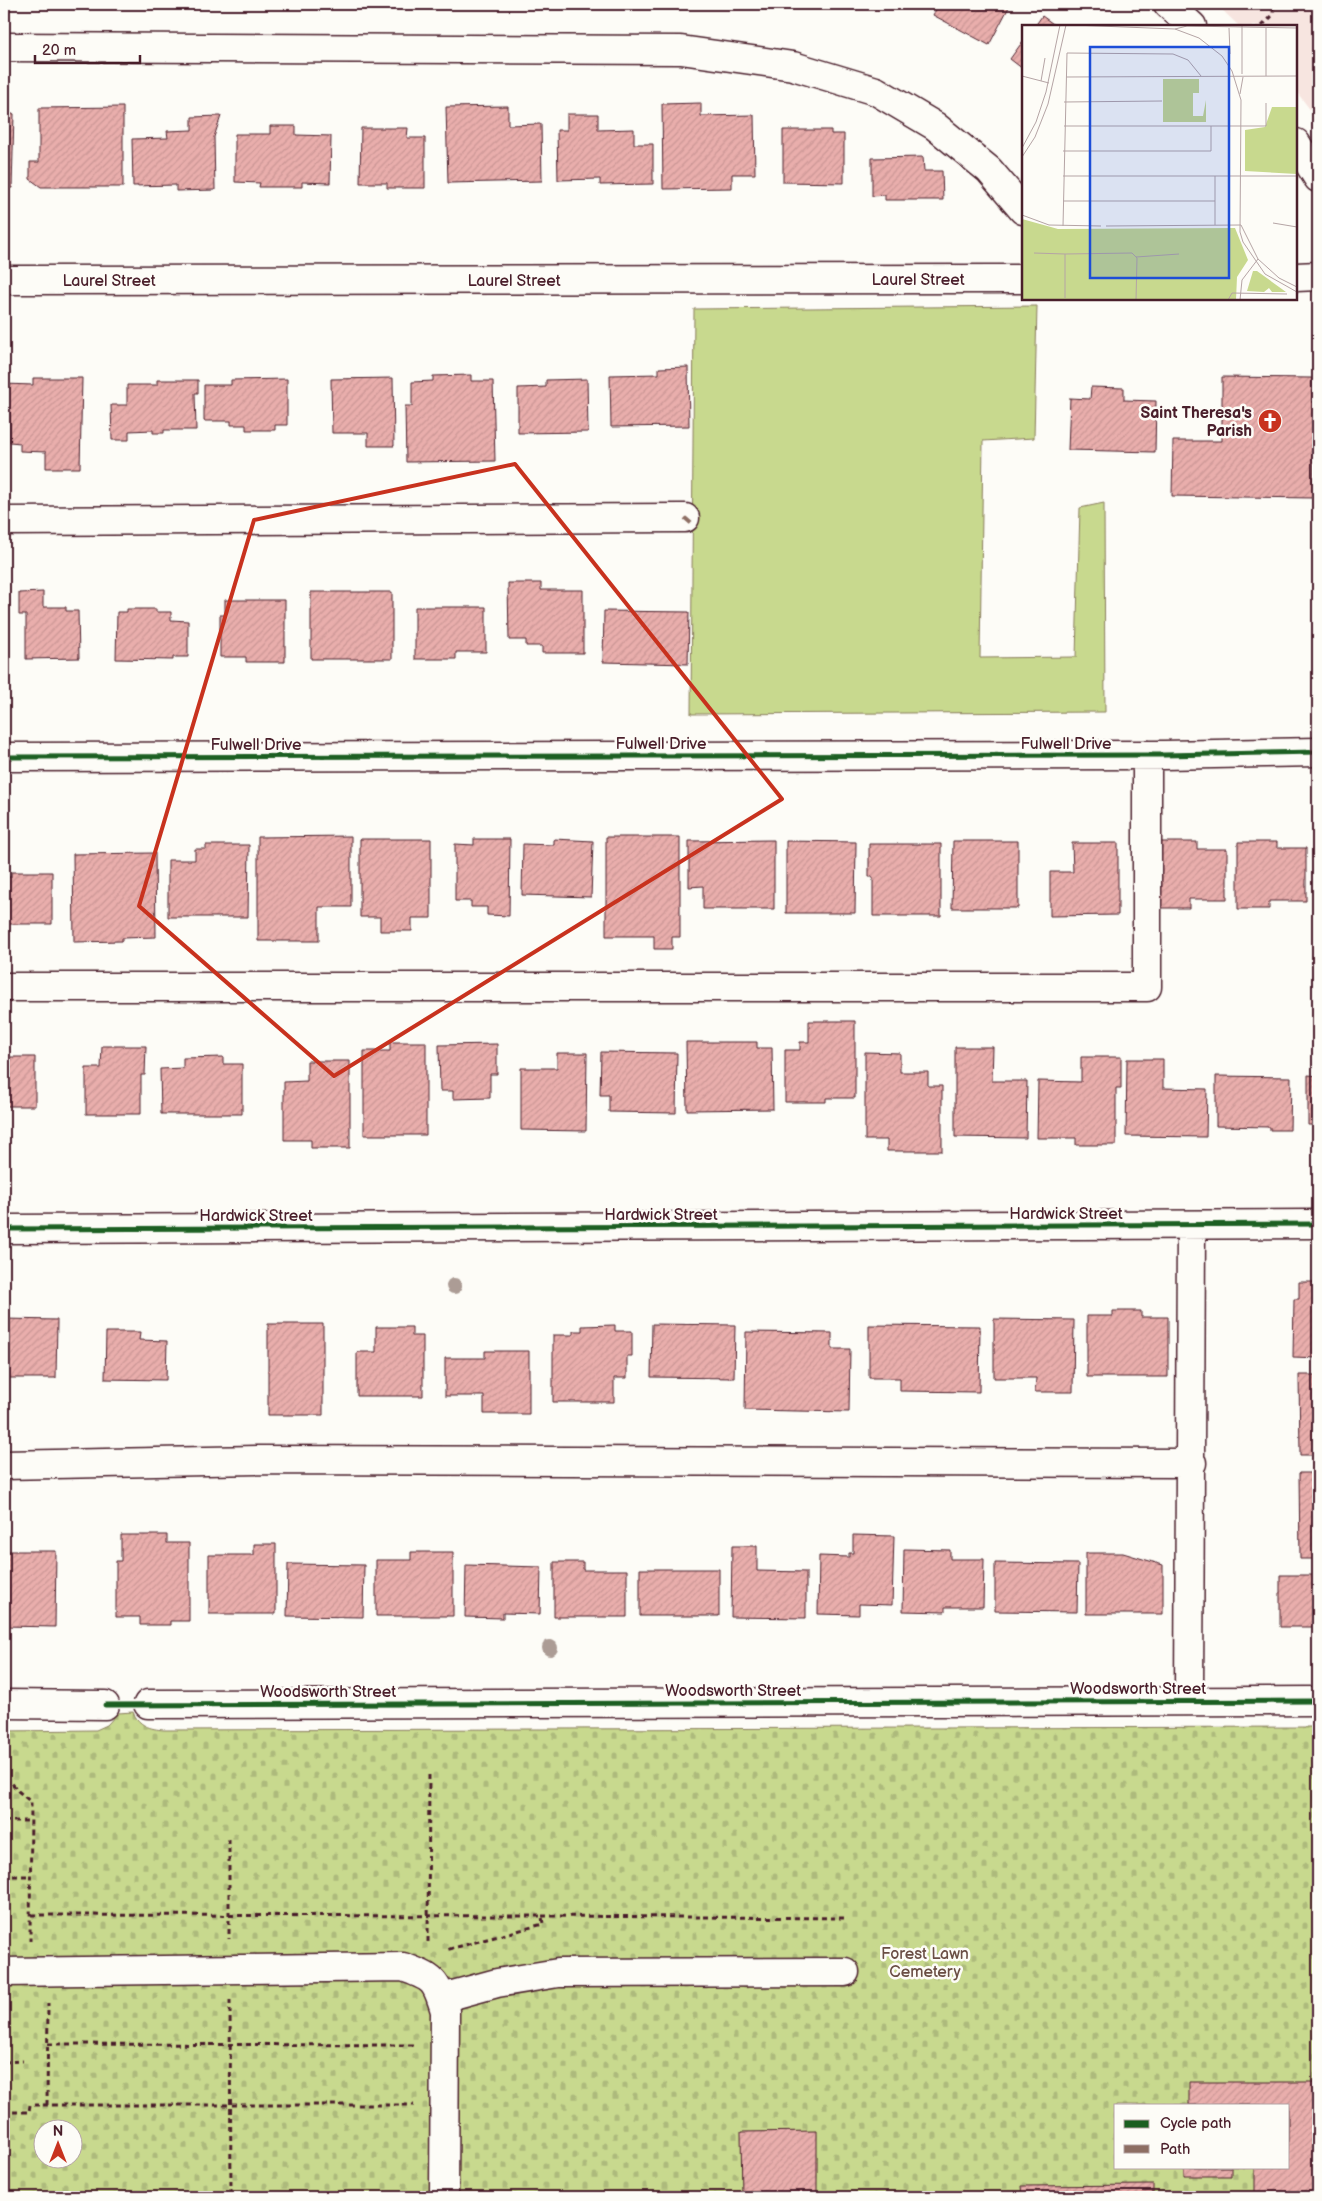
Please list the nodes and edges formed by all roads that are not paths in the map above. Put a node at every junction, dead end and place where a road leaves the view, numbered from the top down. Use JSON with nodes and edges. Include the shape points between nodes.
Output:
{"nodes":[{"id":1,"x":1168,"y":4,"type":"edge"},
{"id":2,"x":1191,"y":25,"type":"edge"},
{"id":3,"x":4,"y":47,"type":"edge"},
{"id":4,"x":1297,"y":145,"type":"edge"},
{"id":5,"x":1318,"y":178,"type":"edge"},
{"id":6,"x":1022,"y":209,"type":"edge"},
{"id":7,"x":1318,"y":276,"type":"edge"},
{"id":8,"x":1297,"y":277,"type":"edge"},
{"id":9,"x":1022,"y":279,"type":"edge"},
{"id":10,"x":4,"y":280,"type":"edge"},
{"id":11,"x":685,"y":518,"type":"dead end"},
{"id":12,"x":4,"y":521,"type":"edge"},
{"id":13,"x":1318,"y":752,"type":"edge"},
{"id":14,"x":1147,"y":755,"type":"junction"},
{"id":15,"x":4,"y":757,"type":"edge"},
{"id":16,"x":4,"y":987,"type":"edge"},
{"id":17,"x":1318,"y":1224,"type":"edge"},
{"id":18,"x":1191,"y":1225,"type":"junction"},
{"id":19,"x":4,"y":1228,"type":"edge"},
{"id":20,"x":1192,"y":1463,"type":"junction"},
{"id":21,"x":4,"y":1465,"type":"edge"},
{"id":22,"x":1189,"y":1701,"type":"junction"},
{"id":23,"x":1318,"y":1701,"type":"edge"},
{"id":24,"x":4,"y":1704,"type":"edge"},
{"id":25,"x":148,"y":1704,"type":"dead end"},
{"id":26,"x":105,"y":1705,"type":"dead end"},
{"id":27,"x":4,"y":1972,"type":"edge"},
{"id":28,"x":845,"y":1972,"type":"dead end"},
{"id":29,"x":442,"y":1998,"type":"junction"},
{"id":30,"x":444,"y":2197,"type":"edge"}],
"edges":[{"from":1,"to":2,"type":"street"},
{"from":3,"to":6,"type":"street","via":[[681,50],[793,66],[876,91],[935,126],[989,170]]},
{"from":4,"to":5,"type":"street"},
{"from":7,"to":8,"type":"street"},
{"from":9,"to":10,"type":"street","name":"Laurel Street"},
{"from":11,"to":12,"type":"street"},
{"from":13,"to":14,"type":"street","name":"Fulwell Drive"},
{"from":14,"to":15,"type":"street","name":"Fulwell Drive"},
{"from":14,"to":16,"type":"street","via":[[1147,987]]},
{"from":17,"to":18,"type":"street","name":"Hardwick Street"},
{"from":18,"to":19,"type":"street","name":"Hardwick Street"},
{"from":18,"to":20,"type":"street"},
{"from":20,"to":21,"type":"street","via":[[257,1460]]},
{"from":20,"to":22,"type":"street"},
{"from":22,"to":23,"type":"street","name":"Woodsworth Street"},
{"from":22,"to":25,"type":"street","name":"Woodsworth Street"},
{"from":24,"to":26,"type":"street"},
{"from":27,"to":29,"type":"street","via":[[404,1967],[427,1975],[438,1987]]},
{"from":28,"to":29,"type":"street","via":[[558,1973],[496,1983]]},
{"from":29,"to":30,"type":"street","via":[[445,2011]]}]}
